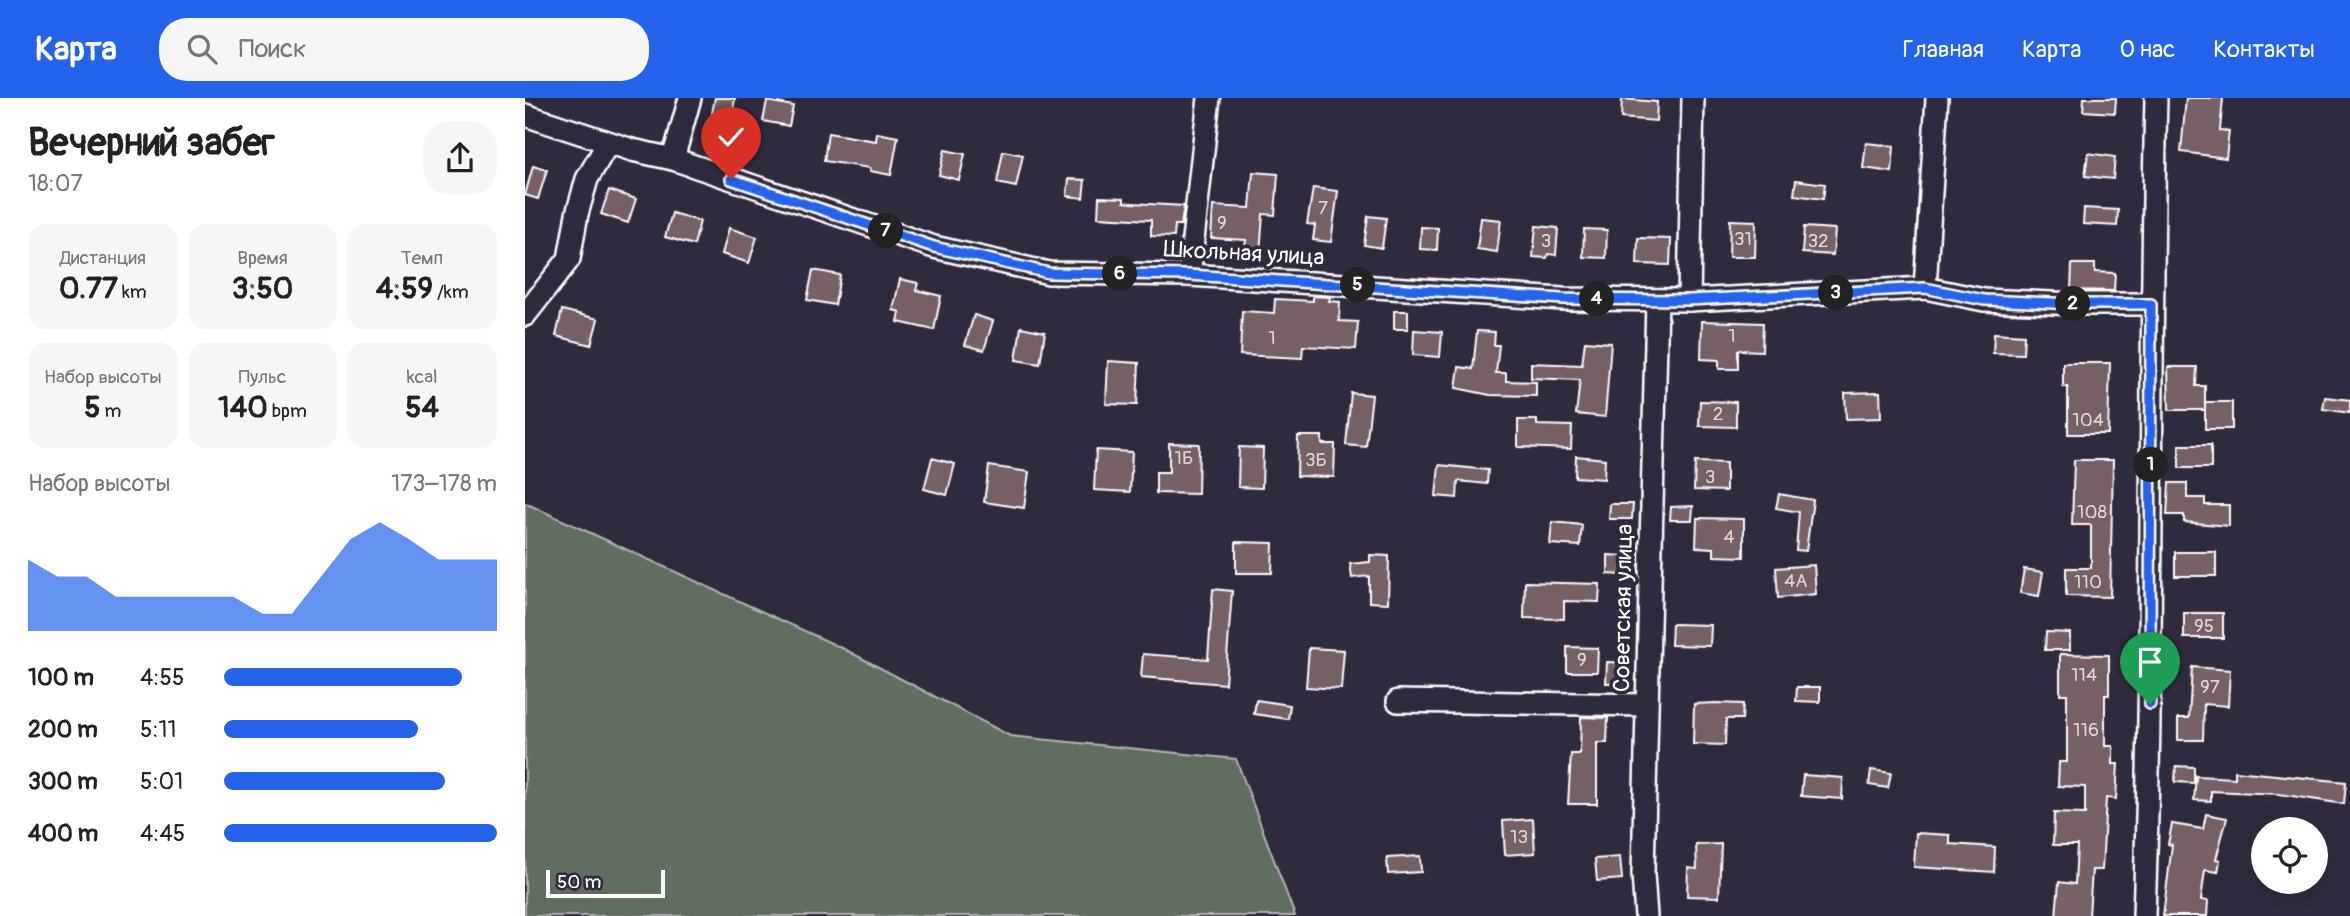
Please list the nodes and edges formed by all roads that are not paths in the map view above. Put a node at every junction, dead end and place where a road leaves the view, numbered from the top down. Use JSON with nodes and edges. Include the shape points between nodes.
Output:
{"nodes":[{"id":1,"x":690,"y":98,"type":"edge"},
{"id":2,"x":1209,"y":98,"type":"edge"},
{"id":3,"x":1693,"y":98,"type":"edge"},
{"id":4,"x":1937,"y":98,"type":"edge"},
{"id":5,"x":2156,"y":98,"type":"edge"},
{"id":6,"x":525,"y":115,"type":"edge"},
{"id":7,"x":608,"y":142,"type":"junction"},
{"id":8,"x":673,"y":159,"type":"junction"},
{"id":9,"x":1189,"y":275,"type":"junction"},
{"id":10,"x":1925,"y":288,"type":"junction"},
{"id":11,"x":1657,"y":300,"type":"junction"},
{"id":12,"x":1689,"y":300,"type":"junction"},
{"id":13,"x":2151,"y":304,"type":"junction"},
{"id":14,"x":525,"y":315,"type":"edge"},
{"id":15,"x":1398,"y":701,"type":"dead end"},
{"id":16,"x":1647,"y":705,"type":"junction"},
{"id":17,"x":1646,"y":916,"type":"edge"},
{"id":18,"x":2144,"y":916,"type":"edge"}],
"edges":[{"from":1,"to":8,"type":"street"},
{"from":2,"to":9,"type":"street"},
{"from":3,"to":12,"type":"street"},
{"from":4,"to":10,"type":"street"},
{"from":5,"to":13,"type":"street"},
{"from":6,"to":7,"type":"street","name":"Школьная улица"},
{"from":7,"to":8,"type":"street","name":"Школьная улица"},
{"from":7,"to":14,"type":"street","via":[[587,179],[569,259]]},
{"from":8,"to":9,"type":"street","name":"Школьная улица","via":[[960,253],[1049,273]]},
{"from":9,"to":11,"type":"street","name":"Школьная улица","via":[[1563,299]]},
{"from":10,"to":12,"type":"street","name":"Школьная улица"},
{"from":10,"to":13,"type":"street","name":"Школьная улица","via":[[1984,300]]},
{"from":11,"to":12,"type":"street","name":"Школьная улица"},
{"from":11,"to":16,"type":"street","name":"Советская улица"},
{"from":13,"to":18,"type":"street","via":[[2150,704]]},
{"from":15,"to":16,"type":"street"},
{"from":16,"to":17,"type":"street","name":"Советская улица"}]}
